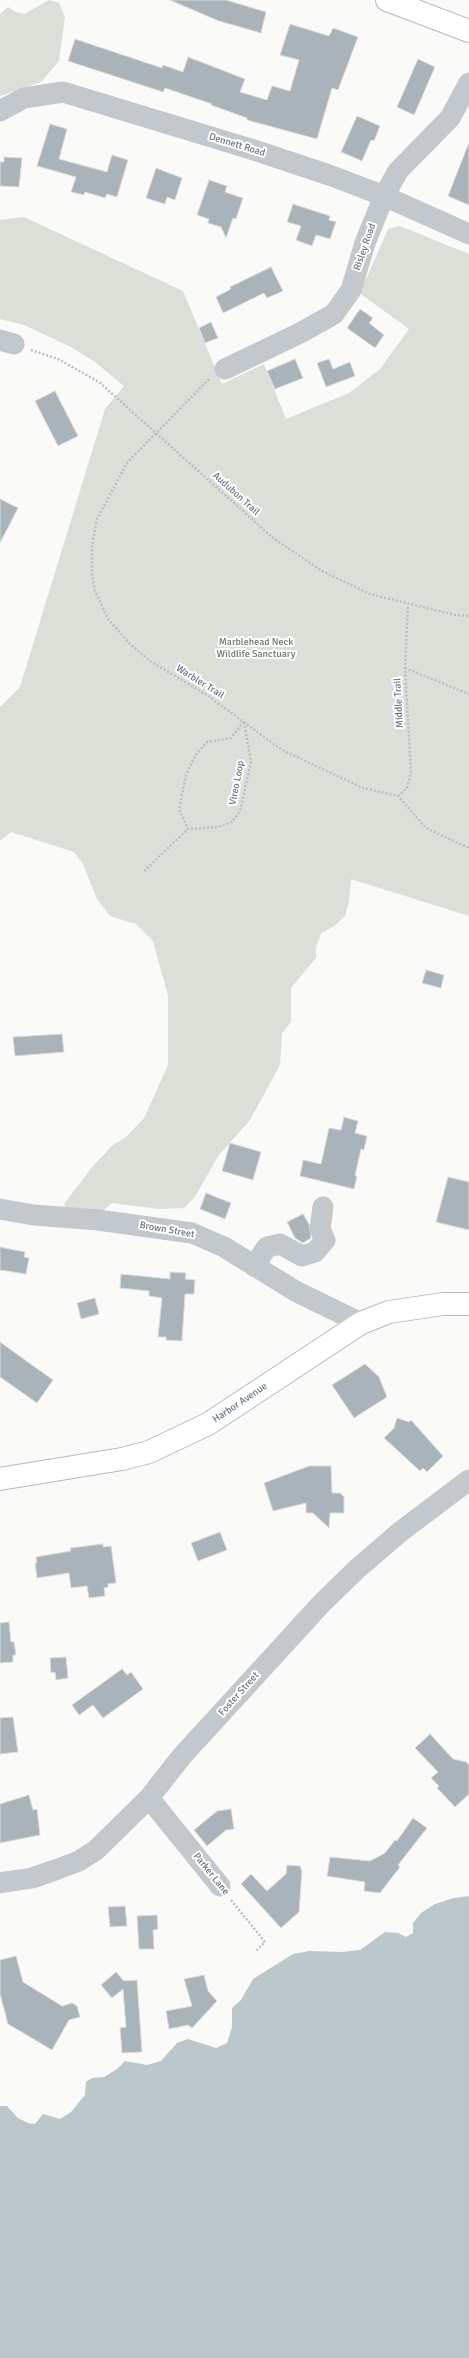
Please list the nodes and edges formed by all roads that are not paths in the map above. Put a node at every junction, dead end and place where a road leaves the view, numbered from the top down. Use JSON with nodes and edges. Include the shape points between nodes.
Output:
{"nodes":[{"id":1,"x":388,"y":0,"type":"edge"},
{"id":2,"x":469,"y":31,"type":"edge"},
{"id":3,"x":469,"y":83,"type":"edge"},
{"id":4,"x":0,"y":111,"type":"edge"},
{"id":5,"x":384,"y":196,"type":"junction"},
{"id":6,"x":469,"y":234,"type":"edge"},
{"id":7,"x":225,"y":368,"type":"road end"},
{"id":8,"x":323,"y":1207,"type":"dead end"},
{"id":9,"x":0,"y":1210,"type":"edge"},
{"id":10,"x":254,"y":1266,"type":"junction"},
{"id":11,"x":469,"y":1304,"type":"edge"},
{"id":12,"x":360,"y":1322,"type":"junction"},
{"id":13,"x":0,"y":1479,"type":"edge"},
{"id":14,"x":469,"y":1480,"type":"edge"},
{"id":15,"x":150,"y":1798,"type":"junction"},
{"id":16,"x":0,"y":1883,"type":"edge"},
{"id":17,"x":220,"y":1886,"type":"road end"}],
"edges":[{"from":1,"to":2,"type":"main road"},
{"from":3,"to":5,"type":"street","name":"Risley Road","via":[[450,118],[398,171]]},
{"from":4,"to":5,"type":"street","name":"Dennett Road","via":[[24,98],[63,92],[254,150]]},
{"from":5,"to":6,"type":"street","name":"Dennett Road"},
{"from":5,"to":7,"type":"street","name":"Risley Road","via":[[365,243],[351,290],[334,314],[300,334]]},
{"from":8,"to":10,"type":"street","via":[[320,1229],[325,1240],[315,1252],[302,1256],[280,1244],[267,1247]]},
{"from":9,"to":10,"type":"street","name":"Brown Street","via":[[192,1233],[224,1247]]},
{"from":10,"to":12,"type":"street","name":"Brown Street","via":[[297,1292]]},
{"from":11,"to":12,"type":"main road","name":"Harbor Avenue","via":[[443,1304],[389,1312]]},
{"from":12,"to":13,"type":"main road","name":"Harbor Avenue","via":[[208,1424],[180,1439],[149,1452],[122,1459]]},
{"from":14,"to":15,"type":"street","name":"Foster Street","via":[[394,1537],[322,1603],[182,1756]]},
{"from":15,"to":16,"type":"street","name":"Foster Street","via":[[100,1847],[79,1861],[32,1878]]},
{"from":15,"to":17,"type":"street","name":"Parker Lane"}]}
